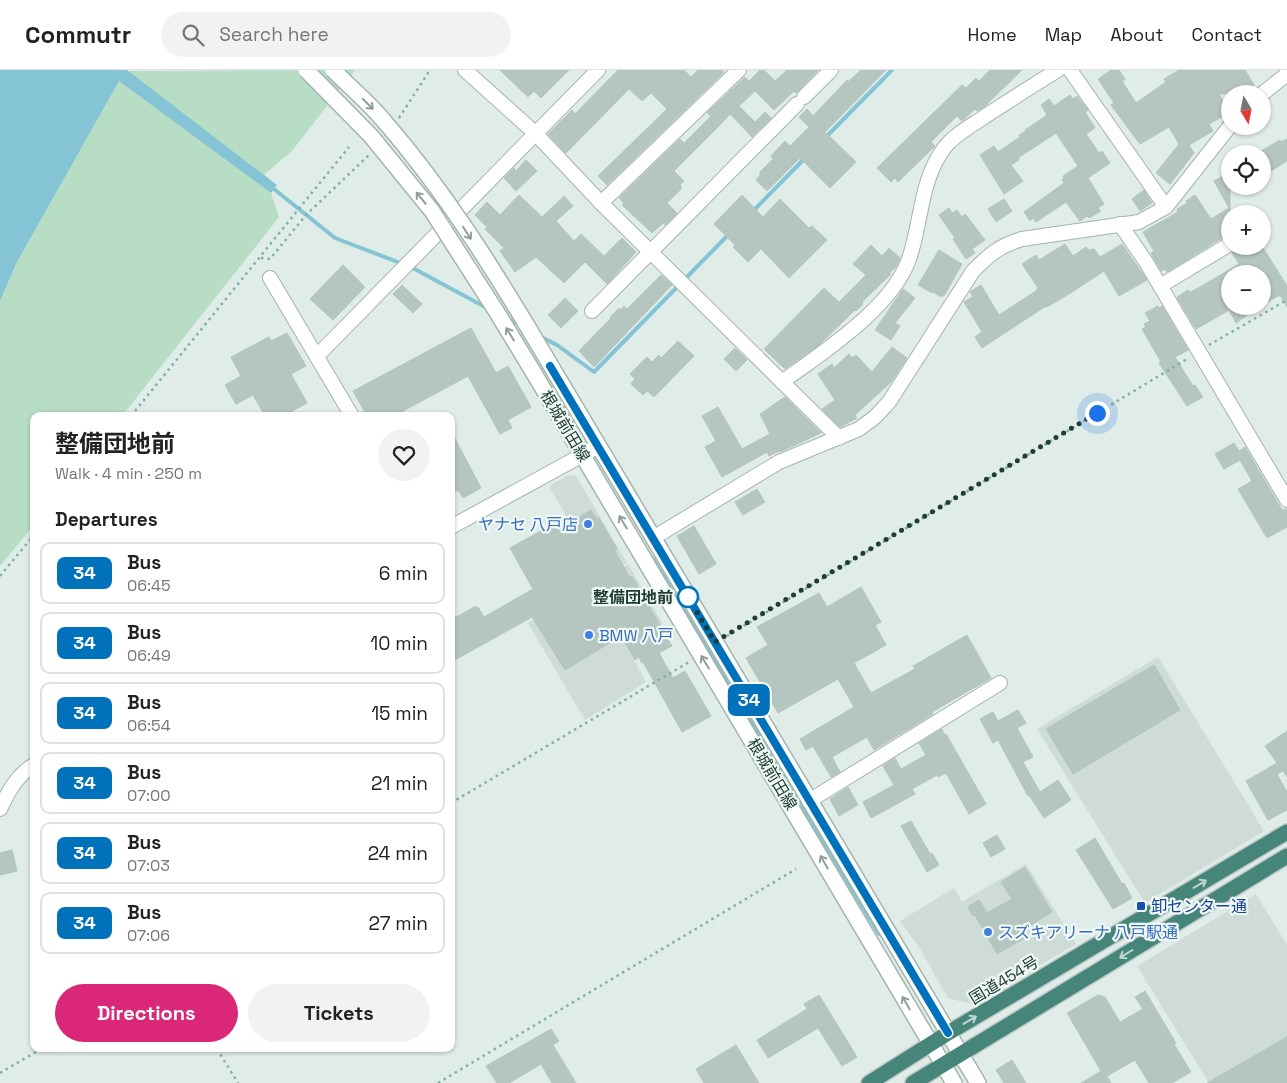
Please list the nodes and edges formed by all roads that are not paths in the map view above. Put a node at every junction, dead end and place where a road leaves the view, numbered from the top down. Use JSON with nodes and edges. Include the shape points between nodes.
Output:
{"nodes":[{"id":1,"x":306,"y":70,"type":"edge"},
{"id":2,"x":333,"y":70,"type":"edge"},
{"id":3,"x":465,"y":70,"type":"edge"},
{"id":4,"x":598,"y":70,"type":"edge"},
{"id":5,"x":739,"y":70,"type":"edge"},
{"id":6,"x":831,"y":70,"type":"edge"},
{"id":7,"x":1058,"y":70,"type":"edge"},
{"id":8,"x":1070,"y":70,"type":"edge"},
{"id":9,"x":1287,"y":74,"type":"edge"},
{"id":10,"x":1271,"y":87,"type":"edge"},
{"id":11,"x":536,"y":134,"type":"junction"},
{"id":12,"x":1223,"y":135,"type":"edge"},
{"id":13,"x":601,"y":203,"type":"junction"},
{"id":14,"x":1166,"y":207,"type":"junction"},
{"id":15,"x":1120,"y":224,"type":"junction"},
{"id":16,"x":1221,"y":249,"type":"edge"},
{"id":17,"x":651,"y":253,"type":"junction"},
{"id":18,"x":270,"y":278,"type":"dead end"},
{"id":19,"x":1160,"y":286,"type":"junction"},
{"id":20,"x":592,"y":311,"type":"dead end"},
{"id":21,"x":317,"y":356,"type":"junction"},
{"id":22,"x":782,"y":382,"type":"junction"},
{"id":23,"x":350,"y":412,"type":"edge"},
{"id":24,"x":839,"y":438,"type":"junction"},
{"id":25,"x":597,"y":447,"type":"junction"},
{"id":26,"x":582,"y":454,"type":"junction"},
{"id":27,"x":1287,"y":500,"type":"edge"},
{"id":28,"x":455,"y":525,"type":"edge"},
{"id":29,"x":653,"y":538,"type":"junction"},
{"id":30,"x":1000,"y":683,"type":"dead end"},
{"id":31,"x":30,"y":767,"type":"edge"},
{"id":32,"x":809,"y":801,"type":"junction"},
{"id":33,"x":0,"y":808,"type":"edge"},
{"id":34,"x":1287,"y":832,"type":"edge"},
{"id":35,"x":1287,"y":856,"type":"edge"},
{"id":36,"x":948,"y":1033,"type":"junction"},
{"id":37,"x":930,"y":1045,"type":"junction"},
{"id":38,"x":961,"y":1055,"type":"junction"},
{"id":39,"x":943,"y":1066,"type":"junction"},
{"id":40,"x":869,"y":1083,"type":"edge"},
{"id":41,"x":914,"y":1083,"type":"edge"},
{"id":42,"x":954,"y":1083,"type":"edge"},
{"id":43,"x":978,"y":1083,"type":"edge"}],
"edges":[{"from":26,"to":1,"type":"street","name":"根城前田線","one_way":true,"bridge":true,"via":[[432,211],[371,136]]},
{"from":2,"to":25,"type":"street","name":"根城前田線","one_way":true,"bridge":true,"via":[[384,120],[448,202],[513,302]]},
{"from":3,"to":11,"type":"street"},
{"from":4,"to":11,"type":"street"},
{"from":5,"to":13,"type":"street"},
{"from":6,"to":17,"type":"street"},
{"from":7,"to":22,"type":"street","via":[[946,145],[928,181],[909,259],[898,283],[865,318]]},
{"from":8,"to":14,"type":"street"},
{"from":9,"to":10,"type":"street"},
{"from":11,"to":13,"type":"street"},
{"from":11,"to":21,"type":"street"},
{"from":12,"to":14,"type":"street"},
{"from":13,"to":17,"type":"street"},
{"from":14,"to":15,"type":"street","via":[[1139,222]]},
{"from":15,"to":19,"type":"street"},
{"from":15,"to":24,"type":"street","via":[[1022,239],[1004,244],[990,254],[973,271],[889,402],[859,429]]},
{"from":16,"to":19,"type":"street"},
{"from":17,"to":20,"type":"street"},
{"from":17,"to":22,"type":"street"},
{"from":18,"to":21,"type":"street"},
{"from":19,"to":27,"type":"street"},
{"from":21,"to":23,"type":"street"},
{"from":22,"to":24,"type":"street"},
{"from":24,"to":29,"type":"street","via":[[779,462]]},
{"from":25,"to":26,"type":"street"},
{"from":25,"to":29,"type":"street","name":"根城前田線"},
{"from":26,"to":28,"type":"street"},
{"from":37,"to":26,"type":"street","name":"根城前田線","one_way":true},
{"from":29,"to":32,"type":"street","name":"根城前田線"},
{"from":30,"to":32,"type":"street"},
{"from":31,"to":33,"type":"street","via":[[10,789]]},
{"from":32,"to":36,"type":"street","name":"根城前田線"},
{"from":36,"to":34,"type":"highway","name":"国道454号","one_way":true},
{"from":35,"to":38,"type":"highway","one_way":true},
{"from":36,"to":37,"type":"highway","name":"国道454号"},
{"from":36,"to":38,"type":"street","name":"根城前田線"},
{"from":37,"to":39,"type":"street","name":"根城前田線"},
{"from":37,"to":40,"type":"highway","name":"国道454号"},
{"from":38,"to":39,"type":"highway"},
{"from":38,"to":43,"type":"street","name":"根城前田線"},
{"from":39,"to":41,"type":"highway"},
{"from":39,"to":42,"type":"street","name":"根城前田線"}]}
